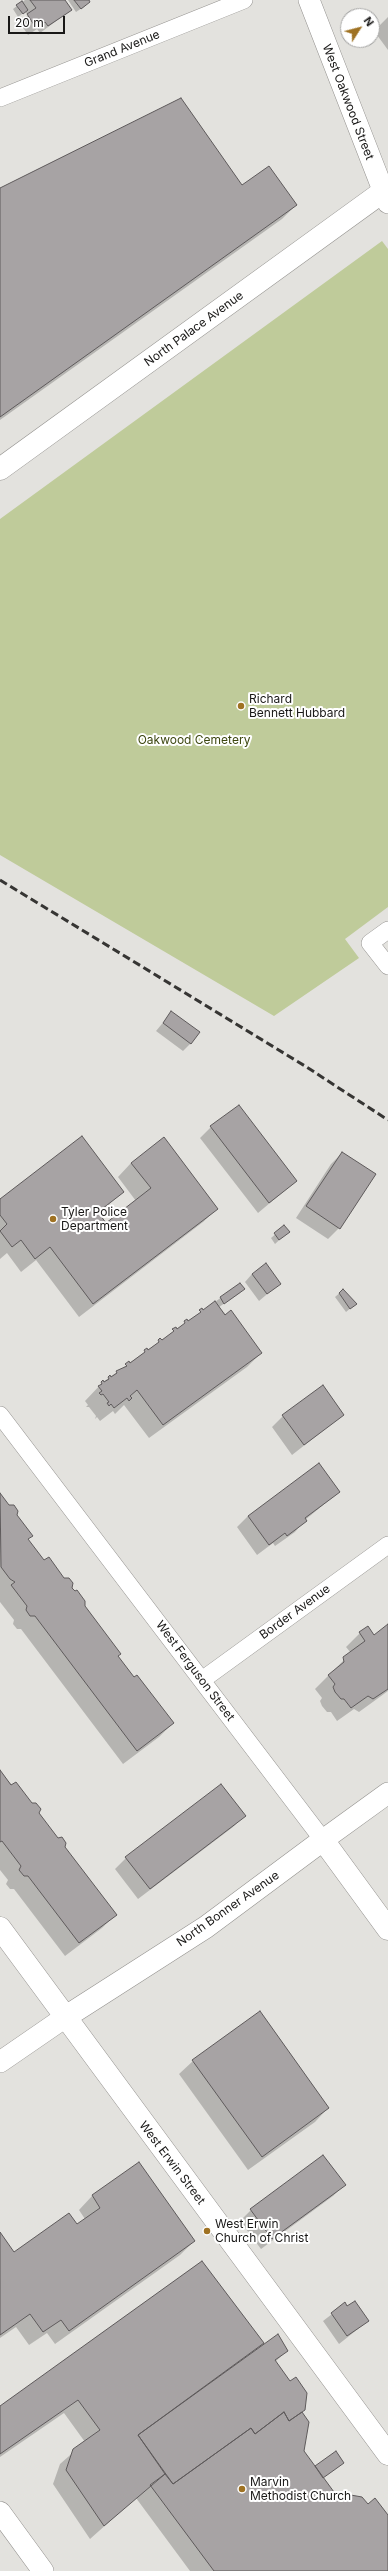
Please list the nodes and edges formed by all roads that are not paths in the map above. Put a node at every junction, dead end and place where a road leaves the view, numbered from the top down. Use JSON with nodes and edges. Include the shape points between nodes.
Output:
{"nodes":[{"id":1,"x":244,"y":0,"type":"edge"},
{"id":2,"x":309,"y":0,"type":"edge"},
{"id":3,"x":214,"y":5,"type":"edge"},
{"id":4,"x":0,"y":98,"type":"edge"},
{"id":5,"x":386,"y":194,"type":"edge"},
{"id":6,"x":0,"y":469,"type":"edge"},
{"id":7,"x":388,"y":930,"type":"edge"},
{"id":8,"x":388,"y":966,"type":"edge"},
{"id":9,"x":0,"y":1415,"type":"edge"},
{"id":10,"x":388,"y":1545,"type":"edge"},
{"id":11,"x":202,"y":1680,"type":"junction"},
{"id":12,"x":388,"y":1794,"type":"edge"},
{"id":13,"x":323,"y":1840,"type":"junction"},
{"id":14,"x":0,"y":1928,"type":"edge"},
{"id":15,"x":388,"y":1929,"type":"edge"},
{"id":16,"x":64,"y":2018,"type":"junction"},
{"id":17,"x":0,"y":2062,"type":"edge"},
{"id":18,"x":388,"y":2454,"type":"edge"},
{"id":19,"x":0,"y":2512,"type":"edge"},
{"id":20,"x":43,"y":2571,"type":"edge"}],
"edges":[{"from":1,"to":3,"type":"street","name":"Grand Avenue"},
{"from":2,"to":5,"type":"street","name":"West Oakwood Street"},
{"from":3,"to":4,"type":"street","name":"Grand Avenue"},
{"from":5,"to":6,"type":"main road","name":"North Palace Avenue"},
{"from":7,"to":8,"type":"street","via":[[370,943]]},
{"from":9,"to":11,"type":"street","name":"West Ferguson Street"},
{"from":10,"to":11,"type":"street","name":"Border Avenue"},
{"from":11,"to":13,"type":"street","name":"West Ferguson Street"},
{"from":12,"to":13,"type":"street","name":"North Bonner Avenue"},
{"from":13,"to":15,"type":"main road","name":"West Ferguson Street"},
{"from":13,"to":16,"type":"main road","name":"North Bonner Avenue","via":[[206,1927]]},
{"from":14,"to":16,"type":"main road","name":"West Erwin Street"},
{"from":16,"to":17,"type":"street"},
{"from":16,"to":18,"type":"main road","name":"West Erwin Street"},
{"from":19,"to":20,"type":"street"}]}
